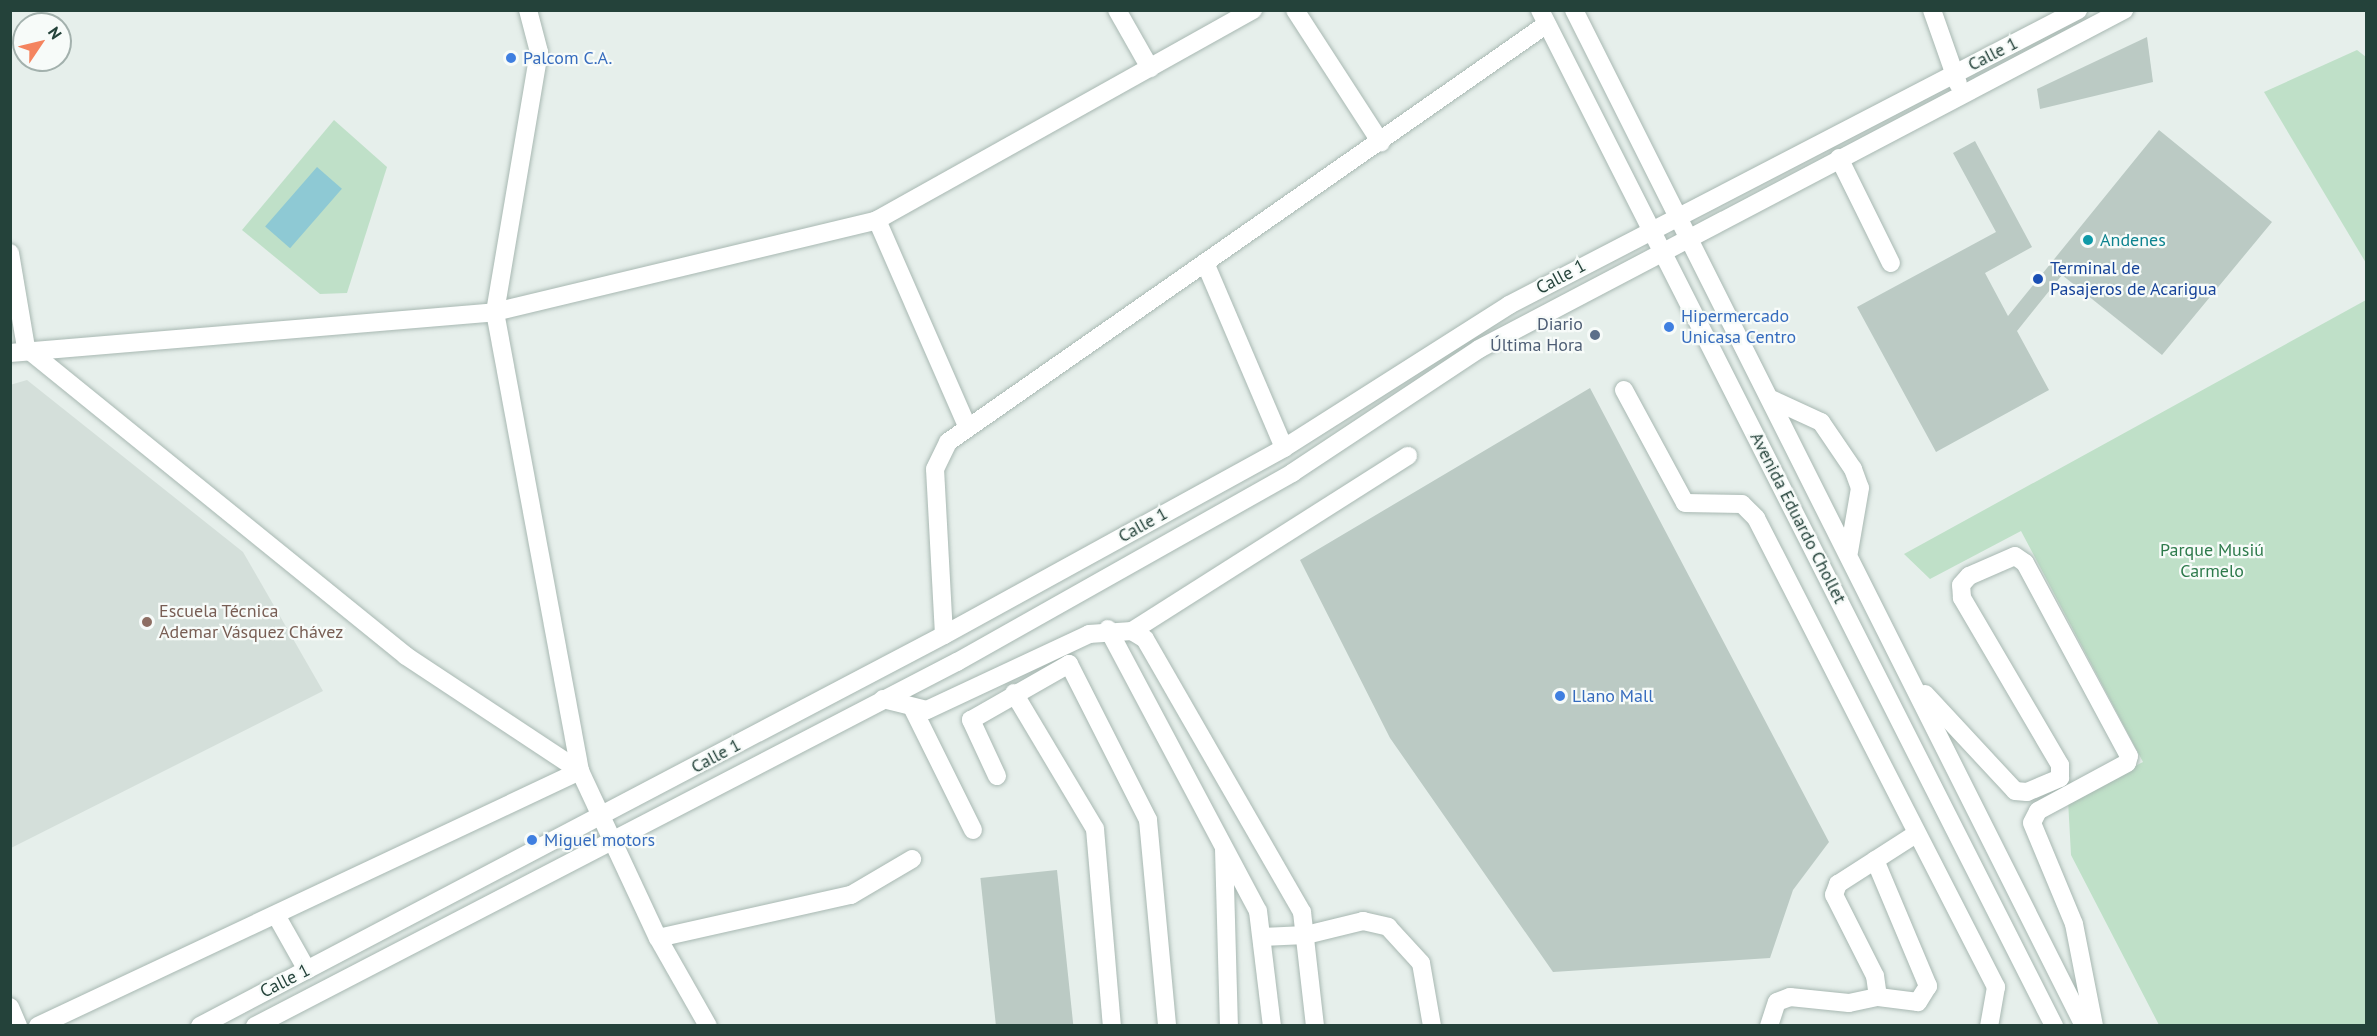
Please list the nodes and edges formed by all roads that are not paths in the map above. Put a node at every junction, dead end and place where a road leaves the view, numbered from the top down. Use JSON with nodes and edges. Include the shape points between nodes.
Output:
{"nodes":[{"id":1,"x":528,"y":10,"type":"edge"},
{"id":2,"x":1117,"y":10,"type":"edge"},
{"id":3,"x":1254,"y":10,"type":"edge"},
{"id":4,"x":1295,"y":10,"type":"edge"},
{"id":5,"x":1574,"y":10,"type":"edge"},
{"id":6,"x":1932,"y":10,"type":"edge"},
{"id":7,"x":2078,"y":10,"type":"edge"},
{"id":8,"x":2124,"y":10,"type":"edge"},
{"id":9,"x":1543,"y":17,"type":"edge"},
{"id":10,"x":1150,"y":68,"type":"junction"},
{"id":11,"x":1953,"y":74,"type":"junction"},
{"id":12,"x":1962,"y":94,"type":"junction"},
{"id":13,"x":1381,"y":142,"type":"junction"},
{"id":14,"x":1839,"y":158,"type":"junction"},
{"id":15,"x":1679,"y":214,"type":"junction"},
{"id":16,"x":877,"y":219,"type":"junction"},
{"id":17,"x":1652,"y":228,"type":"junction"},
{"id":18,"x":1690,"y":235,"type":"junction"},
{"id":19,"x":1663,"y":249,"type":"junction"},
{"id":20,"x":10,"y":253,"type":"edge"},
{"id":21,"x":1891,"y":262,"type":"dead end"},
{"id":22,"x":1206,"y":266,"type":"junction"},
{"id":23,"x":495,"y":312,"type":"junction"},
{"id":24,"x":19,"y":350,"type":"edge"},
{"id":25,"x":1624,"y":390,"type":"dead end"},
{"id":26,"x":1773,"y":400,"type":"junction"},
{"id":27,"x":967,"y":426,"type":"junction"},
{"id":28,"x":1284,"y":448,"type":"junction"},
{"id":29,"x":1408,"y":456,"type":"dead end"},
{"id":30,"x":1849,"y":552,"type":"junction"},
{"id":31,"x":1108,"y":629,"type":"junction"},
{"id":32,"x":1132,"y":631,"type":"junction"},
{"id":33,"x":944,"y":635,"type":"junction"},
{"id":34,"x":1910,"y":678,"type":"junction"},
{"id":35,"x":1014,"y":693,"type":"junction"},
{"id":36,"x":883,"y":699,"type":"junction"},
{"id":37,"x":912,"y":709,"type":"junction"},
{"id":38,"x":580,"y":771,"type":"junction"},
{"id":39,"x":997,"y":776,"type":"dead end"},
{"id":40,"x":602,"y":817,"type":"junction"},
{"id":41,"x":973,"y":830,"type":"dead end"},
{"id":42,"x":1916,"y":834,"type":"junction"},
{"id":43,"x":611,"y":838,"type":"junction"},
{"id":44,"x":1224,"y":844,"type":"junction"},
{"id":45,"x":912,"y":859,"type":"dead end"},
{"id":46,"x":1875,"y":860,"type":"junction"},
{"id":47,"x":276,"y":915,"type":"junction"},
{"id":48,"x":1306,"y":935,"type":"junction"},
{"id":49,"x":1262,"y":937,"type":"junction"},
{"id":50,"x":658,"y":938,"type":"junction"},
{"id":51,"x":307,"y":970,"type":"junction"},
{"id":52,"x":1878,"y":996,"type":"junction"},
{"id":53,"x":10,"y":1007,"type":"edge"},
{"id":54,"x":18,"y":1026,"type":"edge"},
{"id":55,"x":38,"y":1026,"type":"edge"},
{"id":56,"x":200,"y":1026,"type":"edge"},
{"id":57,"x":255,"y":1026,"type":"edge"},
{"id":58,"x":708,"y":1026,"type":"edge"},
{"id":59,"x":1112,"y":1026,"type":"edge"},
{"id":60,"x":1167,"y":1026,"type":"edge"},
{"id":61,"x":1229,"y":1026,"type":"edge"},
{"id":62,"x":1272,"y":1026,"type":"edge"},
{"id":63,"x":1315,"y":1026,"type":"edge"},
{"id":64,"x":1432,"y":1026,"type":"edge"},
{"id":65,"x":1769,"y":1026,"type":"edge"},
{"id":66,"x":1989,"y":1026,"type":"edge"},
{"id":67,"x":2054,"y":1026,"type":"edge"},
{"id":68,"x":2084,"y":1026,"type":"edge"},
{"id":69,"x":2094,"y":1026,"type":"edge"}],
"edges":[{"from":1,"to":23,"type":"street","via":[[539,52]]},
{"from":2,"to":10,"type":"street"},
{"from":3,"to":10,"type":"street"},
{"from":4,"to":13,"type":"street"},
{"from":5,"to":15,"type":"street","name":"Avenida Eduardo Chollet"},
{"from":6,"to":11,"type":"street"},
{"from":7,"to":11,"type":"street","name":"Calle 1"},
{"from":8,"to":12,"type":"street","name":"Calle 1"},
{"from":9,"to":13,"type":"street"},
{"from":9,"to":17,"type":"street","name":"Avenida Eduardo Chollet"},
{"from":10,"to":16,"type":"street"},
{"from":11,"to":12,"type":"street"},
{"from":11,"to":15,"type":"street","name":"Calle 1"},
{"from":12,"to":14,"type":"street","name":"Calle 1"},
{"from":13,"to":22,"type":"street"},
{"from":14,"to":18,"type":"street","name":"Calle 1"},
{"from":14,"to":21,"type":"street"},
{"from":15,"to":17,"type":"street","name":"Calle 1"},
{"from":15,"to":18,"type":"street","name":"Avenida Eduardo Chollet"},
{"from":16,"to":23,"type":"street"},
{"from":16,"to":27,"type":"street"},
{"from":17,"to":19,"type":"street","name":"Avenida Eduardo Chollet"},
{"from":17,"to":28,"type":"street","name":"Calle 1","via":[[1411,363]]},
{"from":18,"to":19,"type":"street","name":"Calle 1"},
{"from":18,"to":26,"type":"street","name":"Avenida Eduardo Chollet"},
{"from":19,"to":36,"type":"street","name":"Calle 1","via":[[1479,349],[1292,473]]},
{"from":19,"to":67,"type":"street","name":"Avenida Eduardo Chollet"},
{"from":20,"to":24,"type":"street"},
{"from":22,"to":27,"type":"street"},
{"from":22,"to":28,"type":"street"},
{"from":23,"to":24,"type":"street"},
{"from":23,"to":38,"type":"street"},
{"from":24,"to":38,"type":"street","via":[[406,656]]},
{"from":25,"to":42,"type":"street","via":[[1684,503],[1742,504],[1756,518]]},
{"from":26,"to":30,"type":"street","name":"Avenida Eduardo Chollet"},
{"from":26,"to":30,"type":"street","via":[[1821,422],[1853,469],[1860,488]]},
{"from":27,"to":33,"type":"street","via":[[948,442],[935,469]]},
{"from":28,"to":33,"type":"street","name":"Calle 1"},
{"from":29,"to":32,"type":"street"},
{"from":30,"to":34,"type":"street","name":"Avenida Eduardo Chollet"},
{"from":31,"to":32,"type":"street"},
{"from":31,"to":37,"type":"street","via":[[942,705]]},
{"from":31,"to":44,"type":"street"},
{"from":32,"to":48,"type":"street","via":[[1163,663],[1292,893]]},
{"from":33,"to":40,"type":"street","name":"Calle 1"},
{"from":34,"to":68,"type":"street","name":"Avenida Eduardo Chollet"},
{"from":34,"to":69,"type":"street","via":[[2015,791],[2027,792],[2060,778],[2060,765],[1962,598],[1960,585],[1969,576],[2015,556],[2025,563],[2129,756],[2127,763],[2038,811],[2032,823],[2068,908]]},
{"from":35,"to":39,"type":"street","via":[[971,720]]},
{"from":35,"to":59,"type":"street","via":[[1095,829]]},
{"from":35,"to":60,"type":"street","via":[[1061,667],[1076,669],[1144,809]]},
{"from":36,"to":37,"type":"street"},
{"from":36,"to":43,"type":"street","name":"Calle 1"},
{"from":37,"to":41,"type":"street"},
{"from":38,"to":40,"type":"street"},
{"from":38,"to":47,"type":"street"},
{"from":40,"to":43,"type":"street"},
{"from":40,"to":51,"type":"street","name":"Calle 1"},
{"from":42,"to":46,"type":"street"},
{"from":42,"to":66,"type":"street","via":[[1996,987]]},
{"from":43,"to":50,"type":"street"},
{"from":43,"to":57,"type":"street","name":"Calle 1"},
{"from":44,"to":49,"type":"street","via":[[1258,911]]},
{"from":44,"to":61,"type":"street"},
{"from":45,"to":50,"type":"street","via":[[851,895]]},
{"from":46,"to":52,"type":"street","via":[[1838,884],[1834,895],[1875,976]]},
{"from":46,"to":52,"type":"street","via":[[1928,986],[1918,1002]]},
{"from":47,"to":51,"type":"street"},
{"from":47,"to":55,"type":"street"},
{"from":48,"to":49,"type":"street"},
{"from":48,"to":63,"type":"street"},
{"from":48,"to":64,"type":"street","via":[[1363,921],[1398,933],[1421,963]]},
{"from":49,"to":62,"type":"street"},
{"from":50,"to":58,"type":"street"},
{"from":51,"to":56,"type":"street","name":"Calle 1"},
{"from":52,"to":65,"type":"street","via":[[1849,1003],[1790,997],[1777,1002]]},
{"from":53,"to":54,"type":"street"}]}
